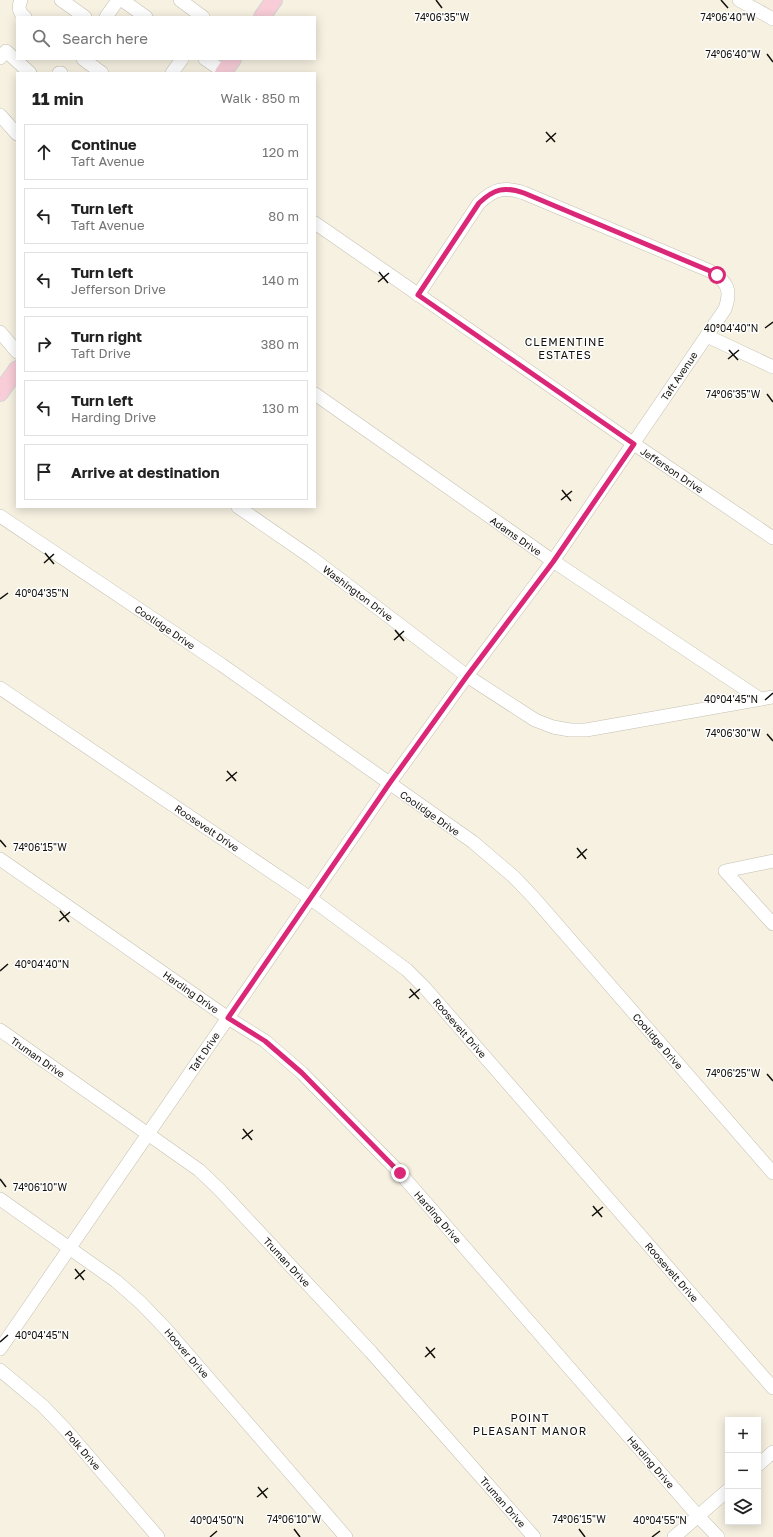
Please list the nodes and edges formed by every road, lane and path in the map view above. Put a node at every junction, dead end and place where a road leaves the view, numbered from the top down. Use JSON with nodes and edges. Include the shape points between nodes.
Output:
{"nodes":[{"id":1,"x":21,"y":0,"type":"edge"},
{"id":2,"x":61,"y":0,"type":"edge"},
{"id":3,"x":118,"y":0,"type":"edge"},
{"id":4,"x":122,"y":0,"type":"edge"},
{"id":5,"x":180,"y":0,"type":"edge"},
{"id":6,"x":739,"y":0,"type":"edge"},
{"id":7,"x":270,"y":1,"type":"edge"},
{"id":8,"x":24,"y":16,"type":"edge"},
{"id":9,"x":84,"y":16,"type":"edge"},
{"id":10,"x":107,"y":16,"type":"edge"},
{"id":11,"x":145,"y":16,"type":"edge"},
{"id":12,"x":202,"y":16,"type":"edge"},
{"id":13,"x":262,"y":16,"type":"edge"},
{"id":14,"x":773,"y":19,"type":"edge"},
{"id":15,"x":0,"y":58,"type":"edge"},
{"id":16,"x":84,"y":60,"type":"edge"},
{"id":17,"x":181,"y":60,"type":"edge"},
{"id":18,"x":206,"y":60,"type":"edge"},
{"id":19,"x":232,"y":60,"type":"edge"},
{"id":20,"x":29,"y":72,"type":"edge"},
{"id":21,"x":101,"y":72,"type":"edge"},
{"id":22,"x":173,"y":72,"type":"edge"},
{"id":23,"x":222,"y":72,"type":"edge"},
{"id":24,"x":224,"y":72,"type":"edge"},
{"id":25,"x":0,"y":115,"type":"edge"},
{"id":26,"x":14,"y":126,"type":"edge"},
{"id":27,"x":316,"y":224,"type":"edge"},
{"id":28,"x":418,"y":295,"type":"junction"},
{"id":29,"x":0,"y":332,"type":"edge"},
{"id":30,"x":707,"y":336,"type":"junction"},
{"id":31,"x":16,"y":351,"type":"edge"},
{"id":32,"x":773,"y":367,"type":"edge"},
{"id":33,"x":16,"y":370,"type":"edge"},
{"id":34,"x":0,"y":393,"type":"edge"},
{"id":35,"x":316,"y":395,"type":"edge"},
{"id":36,"x":634,"y":444,"type":"junction"},
{"id":37,"x":239,"y":508,"type":"edge"},
{"id":38,"x":0,"y":516,"type":"edge"},
{"id":39,"x":773,"y":538,"type":"edge"},
{"id":40,"x":553,"y":562,"type":"junction"},
{"id":41,"x":467,"y":676,"type":"junction"},
{"id":42,"x":0,"y":688,"type":"edge"},
{"id":43,"x":767,"y":698,"type":"edge"},
{"id":44,"x":389,"y":784,"type":"junction"},
{"id":45,"x":0,"y":859,"type":"edge"},
{"id":46,"x":773,"y":861,"type":"edge"},
{"id":47,"x":310,"y":898,"type":"junction"},
{"id":48,"x":773,"y":924,"type":"edge"},
{"id":49,"x":228,"y":1018,"type":"junction"},
{"id":50,"x":0,"y":1030,"type":"edge"},
{"id":51,"x":148,"y":1134,"type":"junction"},
{"id":52,"x":773,"y":1173,"type":"edge"},
{"id":53,"x":0,"y":1199,"type":"edge"},
{"id":54,"x":70,"y":1247,"type":"junction"},
{"id":55,"x":0,"y":1349,"type":"edge"},
{"id":56,"x":0,"y":1370,"type":"edge"},
{"id":57,"x":773,"y":1388,"type":"edge"},
{"id":58,"x":773,"y":1452,"type":"edge"},
{"id":59,"x":761,"y":1462,"type":"edge"},
{"id":60,"x":725,"y":1493,"type":"edge"},
{"id":61,"x":698,"y":1516,"type":"junction"},
{"id":62,"x":158,"y":1537,"type":"edge"},
{"id":63,"x":346,"y":1537,"type":"edge"},
{"id":64,"x":534,"y":1537,"type":"edge"},
{"id":65,"x":674,"y":1537,"type":"edge"},
{"id":66,"x":718,"y":1537,"type":"edge"}],
"edges":[{"from":1,"to":8,"type":"street","via":[[19,10]]},
{"from":2,"to":9,"type":"street"},
{"from":3,"to":10,"type":"street"},
{"from":4,"to":11,"type":"street"},
{"from":5,"to":12,"type":"street"},
{"from":6,"to":14,"type":"street"},
{"from":7,"to":13,"type":"main road"},
{"from":15,"to":20,"type":"street","via":[[6,51]]},
{"from":16,"to":21,"type":"street"},
{"from":17,"to":22,"type":"street"},
{"from":18,"to":23,"type":"street"},
{"from":19,"to":24,"type":"main road"},
{"from":25,"to":26,"type":"street"},
{"from":27,"to":28,"type":"street","name":"Jefferson Drive"},
{"from":28,"to":30,"type":"street","name":"Taft Avenue","via":[[479,203],[496,191],[513,189],[717,275],[727,288],[729,298],[725,309]]},
{"from":28,"to":36,"type":"street","name":"Jefferson Drive"},
{"from":29,"to":31,"type":"street"},
{"from":30,"to":32,"type":"street"},
{"from":30,"to":36,"type":"street","name":"Taft Avenue"},
{"from":33,"to":34,"type":"main road"},
{"from":35,"to":40,"type":"street","name":"Adams Drive"},
{"from":36,"to":39,"type":"street","name":"Jefferson Drive"},
{"from":36,"to":40,"type":"street","name":"Taft Drive"},
{"from":37,"to":41,"type":"street","name":"Washington Drive","via":[[312,558]]},
{"from":38,"to":44,"type":"street","name":"Coolidge Drive","via":[[222,665]]},
{"from":40,"to":41,"type":"street","name":"Taft Drive"},
{"from":40,"to":43,"type":"street","name":"Adams Drive"},
{"from":41,"to":43,"type":"street","name":"Washington Drive","via":[[535,720],[570,730],[586,730]]},
{"from":41,"to":44,"type":"street","name":"Taft Drive"},
{"from":42,"to":47,"type":"street","name":"Roosevelt Drive"},
{"from":44,"to":47,"type":"street","name":"Taft Drive"},
{"from":44,"to":52,"type":"street","name":"Coolidge Drive","via":[[473,842],[514,877]]},
{"from":45,"to":49,"type":"street","name":"Harding Drive"},
{"from":46,"to":48,"type":"street","via":[[725,871]]},
{"from":47,"to":49,"type":"street","name":"Taft Drive"},
{"from":47,"to":57,"type":"street","name":"Roosevelt Drive","via":[[407,970],[425,988]]},
{"from":49,"to":51,"type":"street","name":"Taft Drive"},
{"from":49,"to":61,"type":"street","name":"Harding Drive","via":[[265,1041],[302,1073],[400,1173]]},
{"from":50,"to":51,"type":"street","name":"Truman Drive"},
{"from":51,"to":54,"type":"street","name":"Taft Drive"},
{"from":51,"to":64,"type":"street","name":"Truman Drive","via":[[199,1170],[219,1189],[371,1352]]},
{"from":53,"to":54,"type":"street","name":"Hoover Drive"},
{"from":54,"to":55,"type":"street","name":"Taft Drive"},
{"from":54,"to":63,"type":"street","name":"Hoover Drive","via":[[141,1302]]},
{"from":56,"to":62,"type":"street","name":"Polk Drive","via":[[44,1406]]},
{"from":58,"to":59,"type":"street"},
{"from":60,"to":61,"type":"street"},
{"from":61,"to":65,"type":"street"},
{"from":61,"to":66,"type":"street","name":"Harding Drive"}]}
